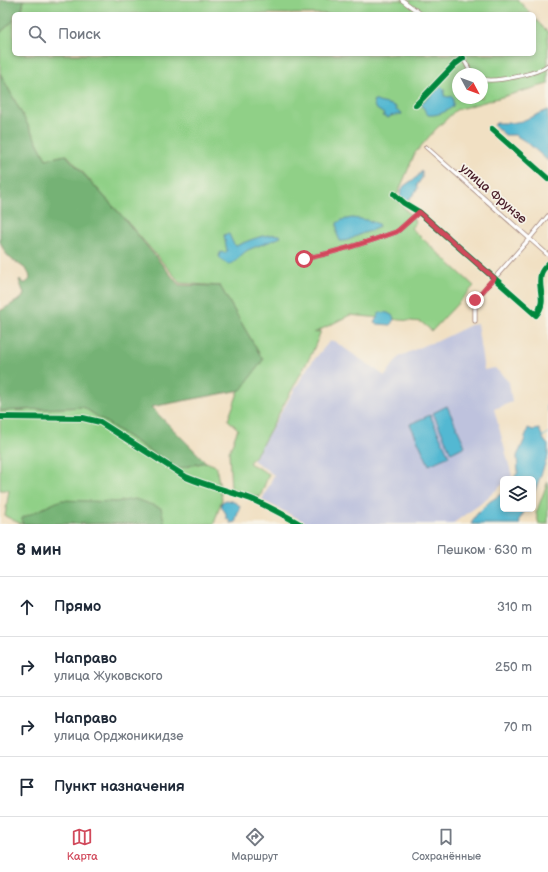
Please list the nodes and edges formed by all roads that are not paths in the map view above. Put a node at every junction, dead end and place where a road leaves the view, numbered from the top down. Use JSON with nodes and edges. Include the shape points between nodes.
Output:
{"nodes":[{"id":1,"x":402,"y":0,"type":"edge"},
{"id":2,"x":418,"y":12,"type":"edge"},
{"id":3,"x":463,"y":58,"type":"joint"},
{"id":4,"x":548,"y":66,"type":"edge"},
{"id":5,"x":468,"y":68,"type":"edge"},
{"id":6,"x":488,"y":80,"type":"edge"},
{"id":7,"x":416,"y":105,"type":"dead end"},
{"id":8,"x":492,"y":129,"type":"dead end"},
{"id":9,"x":426,"y":147,"type":"dead end"},
{"id":10,"x":548,"y":180,"type":"edge"},
{"id":11,"x":394,"y":194,"type":"dead end"},
{"id":12,"x":419,"y":212,"type":"junction"},
{"id":13,"x":548,"y":216,"type":"edge"},
{"id":14,"x":530,"y":238,"type":"junction"},
{"id":15,"x":548,"y":255,"type":"edge"},
{"id":16,"x":304,"y":259,"type":"dead end"},
{"id":17,"x":548,"y":264,"type":"edge"},
{"id":18,"x":494,"y":278,"type":"junction"},
{"id":19,"x":475,"y":321,"type":"dead end"},
{"id":20,"x":0,"y":417,"type":"edge"},
{"id":21,"x":300,"y":524,"type":"edge"}],
"edges":[{"from":1,"to":2,"type":"street"},
{"from":3,"to":5,"type":"street"},
{"from":3,"to":7,"type":"street"},
{"from":4,"to":6,"type":"street","via":[[538,72]]},
{"from":8,"to":10,"type":"street"},
{"from":9,"to":14,"type":"street","name":"улица Фрунзе"},
{"from":11,"to":12,"type":"street"},
{"from":12,"to":16,"type":"street","via":[[396,232]]},
{"from":12,"to":18,"type":"street"},
{"from":13,"to":14,"type":"street"},
{"from":14,"to":15,"type":"street","name":"улица Фрунзе"},
{"from":14,"to":18,"type":"street"},
{"from":17,"to":18,"type":"street","via":[[540,275],[544,302],[536,315]]},
{"from":18,"to":19,"type":"street","via":[[475,300]]},
{"from":20,"to":21,"type":"street","via":[[83,418],[100,422],[186,478],[251,499]]}]}
